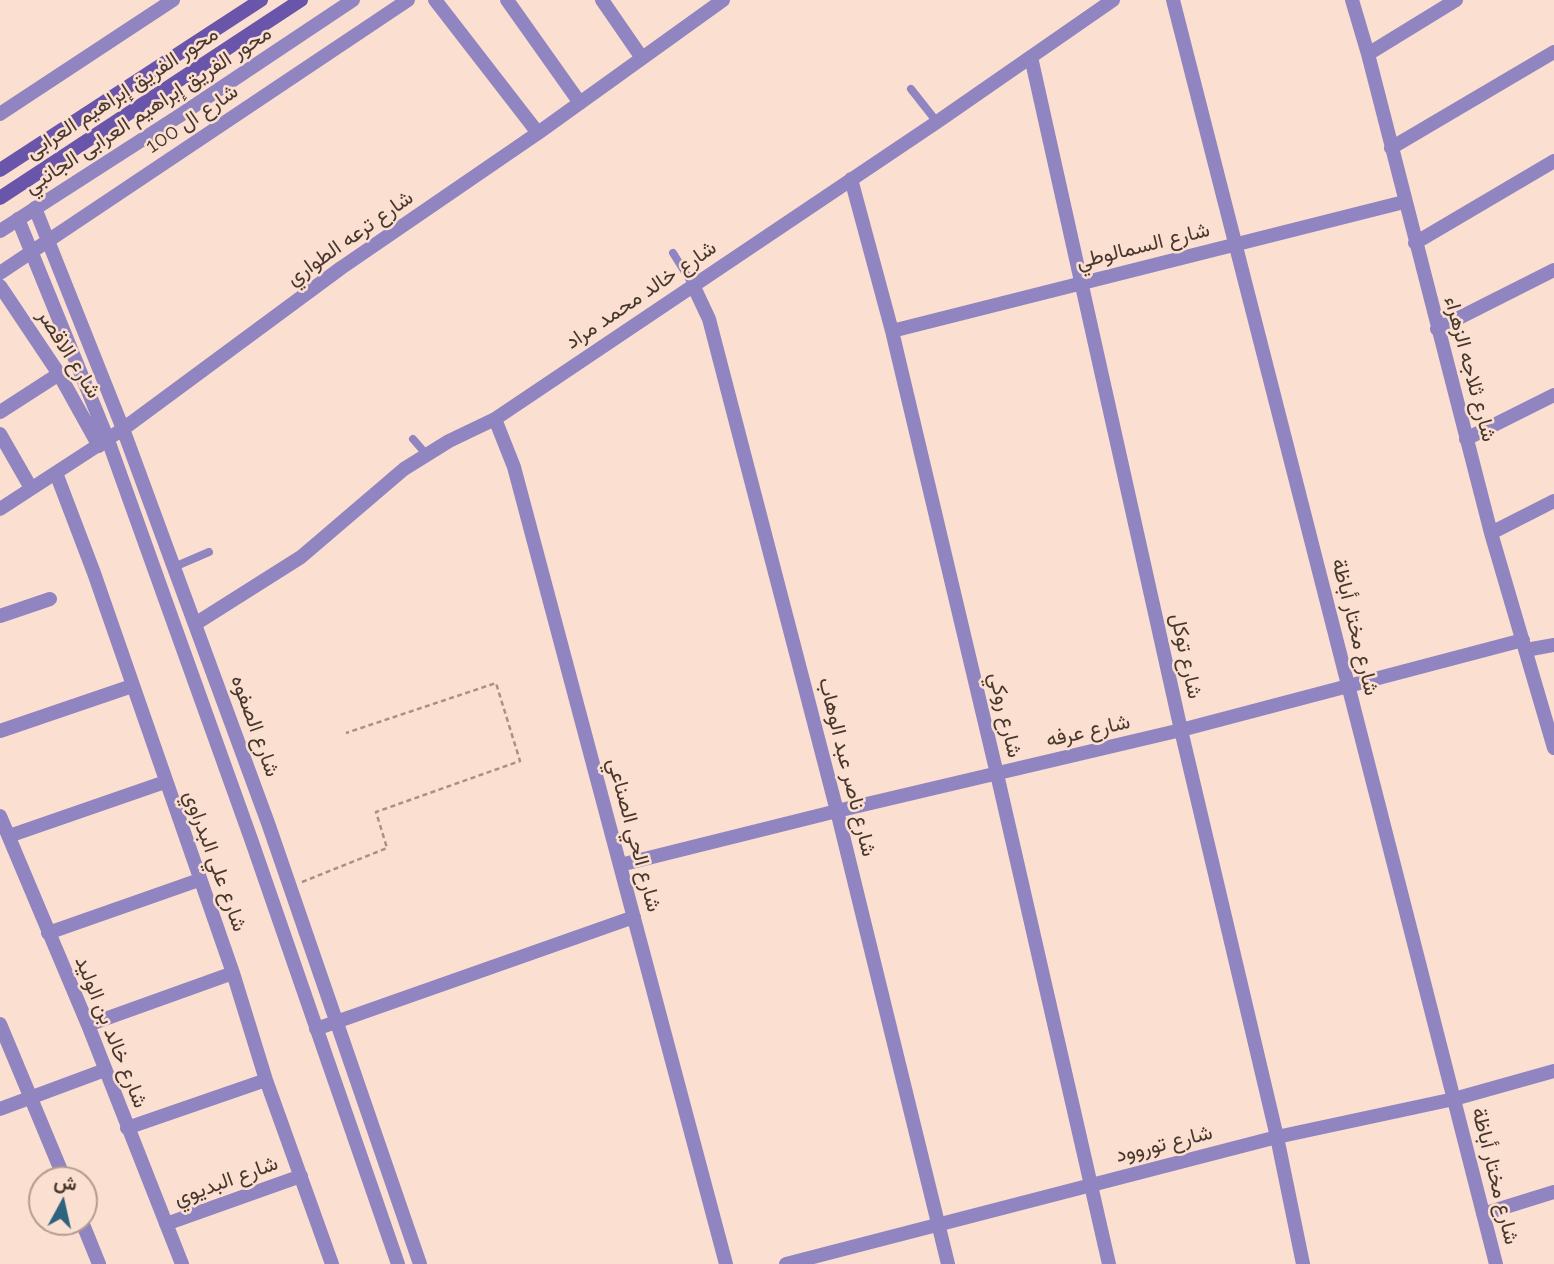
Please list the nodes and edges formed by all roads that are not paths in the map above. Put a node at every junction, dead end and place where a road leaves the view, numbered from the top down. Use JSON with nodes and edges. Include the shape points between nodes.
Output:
{"nodes":[{"id":1,"x":173,"y":0,"type":"edge"},
{"id":2,"x":261,"y":0,"type":"edge"},
{"id":3,"x":301,"y":0,"type":"edge"},
{"id":4,"x":353,"y":0,"type":"edge"},
{"id":5,"x":408,"y":0,"type":"edge"},
{"id":6,"x":435,"y":0,"type":"edge"},
{"id":7,"x":507,"y":0,"type":"edge"},
{"id":8,"x":602,"y":0,"type":"edge"},
{"id":9,"x":723,"y":0,"type":"edge"},
{"id":10,"x":1113,"y":0,"type":"edge"},
{"id":11,"x":1173,"y":0,"type":"edge"},
{"id":12,"x":1352,"y":0,"type":"edge"},
{"id":13,"x":1456,"y":0,"type":"edge"},
{"id":14,"x":707,"y":5,"type":"edge"},
{"id":15,"x":1554,"y":52,"type":"edge"},
{"id":16,"x":1368,"y":54,"type":"junction"},
{"id":17,"x":1031,"y":57,"type":"junction"},
{"id":18,"x":642,"y":58,"type":"junction"},
{"id":19,"x":911,"y":89,"type":"dead end"},
{"id":20,"x":580,"y":103,"type":"junction"},
{"id":21,"x":0,"y":114,"type":"edge"},
{"id":22,"x":937,"y":122,"type":"junction"},
{"id":23,"x":538,"y":133,"type":"junction"},
{"id":24,"x":1391,"y":148,"type":"junction"},
{"id":25,"x":1554,"y":161,"type":"edge"},
{"id":26,"x":0,"y":170,"type":"edge"},
{"id":27,"x":851,"y":179,"type":"junction"},
{"id":28,"x":0,"y":198,"type":"edge"},
{"id":29,"x":1404,"y":202,"type":"junction"},
{"id":30,"x":36,"y":208,"type":"junction"},
{"id":31,"x":18,"y":219,"type":"junction"},
{"id":32,"x":0,"y":231,"type":"edge"},
{"id":33,"x":48,"y":241,"type":"junction"},
{"id":34,"x":1415,"y":243,"type":"junction"},
{"id":35,"x":1236,"y":244,"type":"junction"},
{"id":36,"x":32,"y":252,"type":"junction"},
{"id":37,"x":673,"y":253,"type":"dead end"},
{"id":38,"x":1554,"y":270,"type":"edge"},
{"id":39,"x":0,"y":273,"type":"edge"},
{"id":40,"x":1083,"y":284,"type":"junction"},
{"id":41,"x":693,"y":285,"type":"junction"},
{"id":42,"x":0,"y":286,"type":"edge"},
{"id":43,"x":1437,"y":329,"type":"junction"},
{"id":44,"x":892,"y":331,"type":"junction"},
{"id":45,"x":59,"y":374,"type":"junction"},
{"id":46,"x":1554,"y":395,"type":"edge"},
{"id":47,"x":0,"y":412,"type":"edge"},
{"id":48,"x":495,"y":419,"type":"junction"},
{"id":49,"x":122,"y":429,"type":"junction"},
{"id":50,"x":0,"y":434,"type":"edge"},
{"id":51,"x":413,"y":439,"type":"dead end"},
{"id":52,"x":1466,"y":439,"type":"junction"},
{"id":53,"x":104,"y":443,"type":"junction"},
{"id":54,"x":426,"y":454,"type":"junction"},
{"id":55,"x":56,"y":473,"type":"junction"},
{"id":56,"x":31,"y":488,"type":"junction"},
{"id":57,"x":1554,"y":501,"type":"edge"},
{"id":58,"x":0,"y":509,"type":"edge"},
{"id":59,"x":1491,"y":533,"type":"junction"},
{"id":60,"x":209,"y":552,"type":"dead end"},
{"id":61,"x":174,"y":567,"type":"junction"},
{"id":62,"x":50,"y":599,"type":"dead end"},
{"id":63,"x":0,"y":616,"type":"edge"},
{"id":64,"x":195,"y":624,"type":"junction"},
{"id":65,"x":1524,"y":645,"type":"junction"},
{"id":66,"x":1554,"y":645,"type":"edge"},
{"id":67,"x":1348,"y":685,"type":"junction"},
{"id":68,"x":132,"y":686,"type":"junction"},
{"id":69,"x":1181,"y":730,"type":"junction"},
{"id":70,"x":0,"y":731,"type":"edge"},
{"id":71,"x":1554,"y":748,"type":"edge"},
{"id":72,"x":997,"y":774,"type":"junction"},
{"id":73,"x":165,"y":782,"type":"junction"},
{"id":74,"x":837,"y":810,"type":"junction"},
{"id":75,"x":3,"y":826,"type":"edge"},
{"id":76,"x":620,"y":865,"type":"junction"},
{"id":77,"x":200,"y":880,"type":"junction"},
{"id":78,"x":634,"y":917,"type":"junction"},
{"id":79,"x":48,"y":933,"type":"junction"},
{"id":80,"x":233,"y":973,"type":"junction"},
{"id":81,"x":335,"y":1022,"type":"junction"},
{"id":82,"x":0,"y":1024,"type":"edge"},
{"id":83,"x":88,"y":1025,"type":"junction"},
{"id":84,"x":316,"y":1029,"type":"junction"},
{"id":85,"x":105,"y":1070,"type":"junction"},
{"id":86,"x":1554,"y":1071,"type":"edge"},
{"id":87,"x":266,"y":1080,"type":"junction"},
{"id":88,"x":31,"y":1098,"type":"junction"},
{"id":89,"x":1454,"y":1099,"type":"junction"},
{"id":90,"x":0,"y":1110,"type":"edge"},
{"id":91,"x":127,"y":1128,"type":"junction"},
{"id":92,"x":1277,"y":1137,"type":"junction"},
{"id":93,"x":59,"y":1166,"type":"edge"},
{"id":94,"x":301,"y":1176,"type":"junction"},
{"id":95,"x":1091,"y":1184,"type":"junction"},
{"id":96,"x":1554,"y":1192,"type":"edge"},
{"id":97,"x":1483,"y":1214,"type":"junction"},
{"id":98,"x":166,"y":1224,"type":"junction"},
{"id":99,"x":939,"y":1224,"type":"junction"},
{"id":100,"x":88,"y":1236,"type":"edge"},
{"id":101,"x":99,"y":1264,"type":"edge"},
{"id":102,"x":182,"y":1264,"type":"edge"},
{"id":103,"x":331,"y":1264,"type":"edge"},
{"id":104,"x":398,"y":1264,"type":"edge"},
{"id":105,"x":420,"y":1264,"type":"edge"},
{"id":106,"x":726,"y":1264,"type":"edge"},
{"id":107,"x":786,"y":1264,"type":"edge"},
{"id":108,"x":948,"y":1264,"type":"edge"},
{"id":109,"x":1109,"y":1264,"type":"edge"},
{"id":110,"x":1303,"y":1264,"type":"edge"},
{"id":111,"x":1496,"y":1264,"type":"edge"}],
"edges":[{"from":1,"to":21,"type":"street"},
{"from":2,"to":26,"type":"main road","name":"محور الفريق إبراهيم العرابى"},
{"from":3,"to":28,"type":"main road","name":"محور الفريق إبراهيم العرابى"},
{"from":4,"to":30,"type":"street","name":"محور الفريق إبراهيم العرابى الجانبي"},
{"from":5,"to":33,"type":"street","name":"شارع ال 100"},
{"from":6,"to":23,"type":"street"},
{"from":7,"to":20,"type":"street"},
{"from":8,"to":18,"type":"street"},
{"from":9,"to":14,"type":"street","name":"شارع ترعه الطواري"},
{"from":10,"to":17,"type":"street","name":"شارع خالد محمد مراد"},
{"from":11,"to":35,"type":"street","name":"شارع مختار أباظة"},
{"from":12,"to":16,"type":"street","name":"شارع ثلاجه الزهراء"},
{"from":13,"to":16,"type":"street"},
{"from":14,"to":18,"type":"street","name":"شارع ترعه الطواري"},
{"from":15,"to":24,"type":"street"},
{"from":16,"to":24,"type":"street","name":"شارع ثلاجه الزهراء"},
{"from":17,"to":22,"type":"street","name":"شارع خالد محمد مراد"},
{"from":17,"to":40,"type":"street","name":"شارع توكل"},
{"from":18,"to":20,"type":"street","name":"شارع ترعه الطواري"},
{"from":19,"to":22,"type":"lane"},
{"from":20,"to":23,"type":"street","name":"شارع ترعه الطواري"},
{"from":22,"to":27,"type":"street","name":"شارع خالد محمد مراد"},
{"from":23,"to":49,"type":"street","name":"شارع ترعه الطواري","via":[[341,268]]},
{"from":24,"to":29,"type":"street","name":"شارع ثلاجه الزهراء"},
{"from":25,"to":34,"type":"street"},
{"from":27,"to":41,"type":"street","name":"شارع خالد محمد مراد"},
{"from":27,"to":44,"type":"street","name":"شارع روكي"},
{"from":29,"to":34,"type":"street","name":"شارع ثلاجه الزهراء"},
{"from":29,"to":35,"type":"street","name":"شارع السمالوطي"},
{"from":30,"to":31,"type":"street","name":"محور الفريق إبراهيم العرابى الجانبي"},
{"from":30,"to":33,"type":"street","name":"شارع الصفوه"},
{"from":31,"to":32,"type":"street","name":"محور الفريق إبراهيم العرابى الجانبي"},
{"from":31,"to":36,"type":"street","name":"شارع الصفوه"},
{"from":33,"to":36,"type":"street","name":"شارع ال 100"},
{"from":33,"to":49,"type":"street","name":"شارع الصفوه"},
{"from":34,"to":43,"type":"street","name":"شارع ثلاجه الزهراء"},
{"from":35,"to":40,"type":"street","name":"شارع السمالوطي"},
{"from":35,"to":67,"type":"street","name":"شارع مختار أباظة"},
{"from":36,"to":39,"type":"street","name":"شارع ال 100"},
{"from":36,"to":53,"type":"street","name":"شارع الصفوه"},
{"from":37,"to":41,"type":"lane"},
{"from":38,"to":43,"type":"street"},
{"from":40,"to":44,"type":"street","name":"شارع السمالوطي"},
{"from":40,"to":69,"type":"street","name":"شارع توكل"},
{"from":41,"to":48,"type":"street","name":"شارع خالد محمد مراد"},
{"from":41,"to":74,"type":"street","name":"شارع ناصر عبد الوهاب","via":[[709,319]]},
{"from":42,"to":45,"type":"street","name":"شارع الاقصر"},
{"from":43,"to":52,"type":"street","name":"شارع ثلاجه الزهراء"},
{"from":44,"to":72,"type":"street","name":"شارع روكي"},
{"from":45,"to":47,"type":"street"},
{"from":45,"to":53,"type":"street","name":"شارع الاقصر"},
{"from":46,"to":52,"type":"street"},
{"from":48,"to":54,"type":"street","name":"شارع خالد محمد مراد"},
{"from":48,"to":76,"type":"street","name":"شارع الحي الصناعي","via":[[514,467]]},
{"from":49,"to":53,"type":"street","name":"شارع ترعه الطواري"},
{"from":49,"to":61,"type":"street","name":"شارع الصفوه"},
{"from":50,"to":56,"type":"street"},
{"from":51,"to":54,"type":"lane"},
{"from":52,"to":59,"type":"street","name":"شارع ثلاجه الزهراء"},
{"from":53,"to":55,"type":"street","name":"شارع ترعه الطواري"},
{"from":53,"to":84,"type":"street","name":"شارع الصفوه","via":[[251,839]]},
{"from":54,"to":64,"type":"street","name":"شارع خالد محمد مراد","via":[[383,484],[301,557]]},
{"from":55,"to":56,"type":"street","name":"شارع ترعه الطواري"},
{"from":55,"to":68,"type":"street","name":"شارع علي البدراوي"},
{"from":56,"to":58,"type":"street","name":"شارع ترعه الطواري"},
{"from":57,"to":59,"type":"street"},
{"from":59,"to":65,"type":"street","name":"شارع ثلاجه الزهراء"},
{"from":60,"to":61,"type":"lane"},
{"from":61,"to":64,"type":"street","name":"شارع الصفوه"},
{"from":62,"to":63,"type":"street"},
{"from":64,"to":81,"type":"street","name":"شارع الصفوه"},
{"from":65,"to":66,"type":"street","name":"شارع عرفه"},
{"from":65,"to":67,"type":"street","name":"شارع عرفه"},
{"from":65,"to":71,"type":"street","name":"شارع ثلاجه الزهراء"},
{"from":67,"to":69,"type":"street","name":"شارع عرفه"},
{"from":67,"to":89,"type":"street","name":"شارع مختار أباظة"},
{"from":68,"to":70,"type":"street"},
{"from":68,"to":73,"type":"street","name":"شارع علي البدراوي"},
{"from":69,"to":72,"type":"street","name":"شارع عرفه"},
{"from":69,"to":92,"type":"street","name":"شارع توكل"},
{"from":72,"to":74,"type":"street","name":"شارع عرفه"},
{"from":72,"to":95,"type":"street","name":"شارع روكي"},
{"from":73,"to":75,"type":"street"},
{"from":73,"to":77,"type":"street","name":"شارع علي البدراوي"},
{"from":74,"to":76,"type":"street","name":"شارع عرفه"},
{"from":74,"to":99,"type":"street","name":"شارع ناصر عبد الوهاب"},
{"from":75,"to":79,"type":"street","name":"شارع خالد بن الوليد"},
{"from":76,"to":78,"type":"street","name":"شارع الحي الصناعي"},
{"from":77,"to":79,"type":"street"},
{"from":77,"to":80,"type":"street","name":"شارع علي البدراوي"},
{"from":78,"to":81,"type":"street"},
{"from":78,"to":106,"type":"street","name":"شارع الحي الصناعي"},
{"from":79,"to":83,"type":"street","name":"شارع خالد بن الوليد"},
{"from":80,"to":83,"type":"street"},
{"from":80,"to":87,"type":"street","name":"شارع علي البدراوي"},
{"from":81,"to":84,"type":"street"},
{"from":81,"to":105,"type":"street","name":"شارع الصفوه"},
{"from":82,"to":88,"type":"street"},
{"from":83,"to":85,"type":"street","name":"شارع خالد بن الوليد"},
{"from":84,"to":104,"type":"street","name":"شارع الصفوه"},
{"from":85,"to":88,"type":"street"},
{"from":85,"to":91,"type":"street","name":"شارع خالد بن الوليد"},
{"from":86,"to":89,"type":"street","name":"شارع توروود"},
{"from":87,"to":91,"type":"street"},
{"from":87,"to":94,"type":"street","name":"شارع علي البدراوي"},
{"from":88,"to":90,"type":"street"},
{"from":88,"to":93,"type":"street"},
{"from":89,"to":92,"type":"street","name":"شارع توروود"},
{"from":89,"to":97,"type":"street","name":"شارع مختار أباظة"},
{"from":91,"to":98,"type":"street","name":"شارع خالد بن الوليد"},
{"from":92,"to":95,"type":"street","name":"شارع توروود"},
{"from":92,"to":110,"type":"street","name":"شارع توكل"},
{"from":94,"to":98,"type":"street","name":"شارع البديوي"},
{"from":94,"to":103,"type":"street","name":"شارع علي البدراوي"},
{"from":95,"to":99,"type":"street","name":"شارع توروود"},
{"from":95,"to":109,"type":"street","name":"شارع روكي"},
{"from":96,"to":97,"type":"street"},
{"from":97,"to":111,"type":"street","name":"شارع مختار أباظة"},
{"from":98,"to":102,"type":"street","name":"شارع خالد بن الوليد"},
{"from":99,"to":107,"type":"street","name":"شارع توروود"},
{"from":99,"to":108,"type":"street","name":"شارع ناصر عبد الوهاب"},
{"from":100,"to":101,"type":"street"}]}
